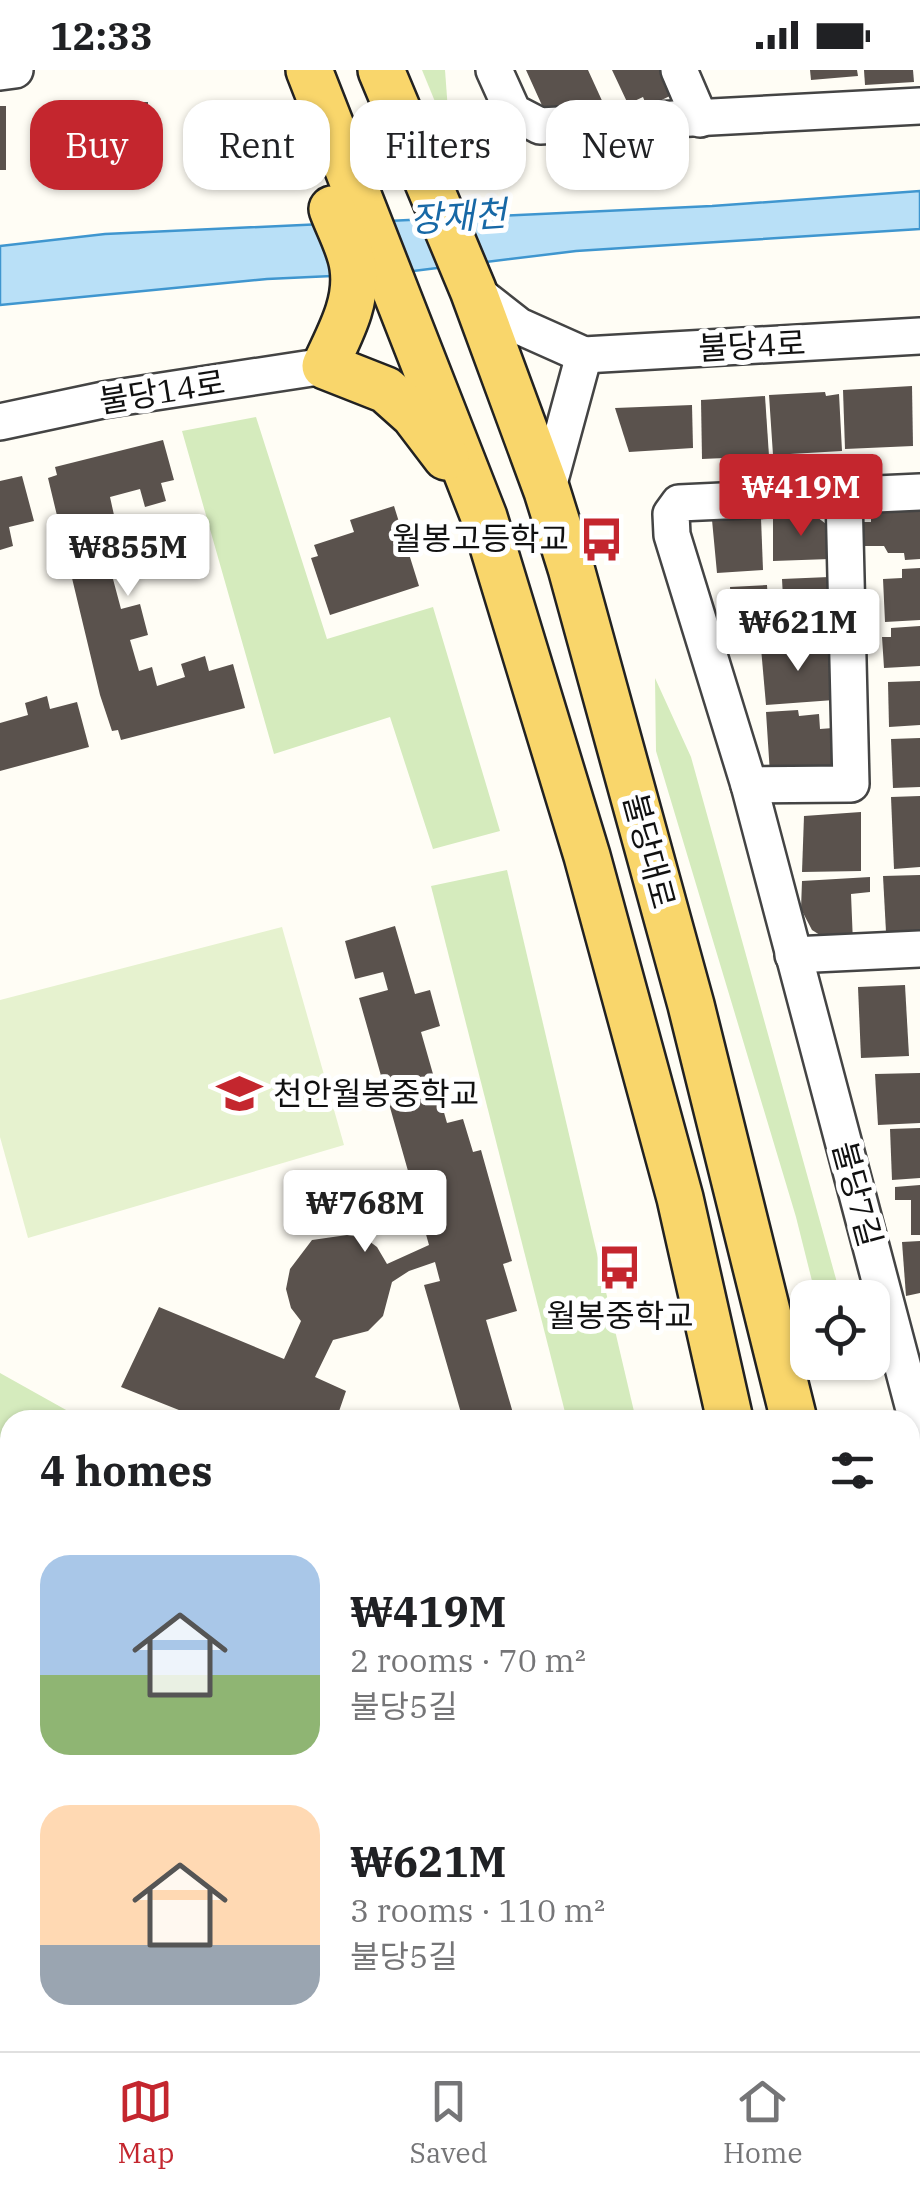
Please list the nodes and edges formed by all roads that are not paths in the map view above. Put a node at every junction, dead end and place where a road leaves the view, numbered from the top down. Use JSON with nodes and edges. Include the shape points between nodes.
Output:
{"nodes":[{"id":1,"x":15,"y":70,"type":"edge"},
{"id":2,"x":308,"y":70,"type":"edge"},
{"id":3,"x":381,"y":70,"type":"edge"},
{"id":4,"x":494,"y":70,"type":"edge"},
{"id":5,"x":678,"y":70,"type":"edge"},
{"id":6,"x":0,"y":72,"type":"edge"},
{"id":7,"x":920,"y":106,"type":"edge"},
{"id":8,"x":700,"y":119,"type":"junction"},
{"id":9,"x":335,"y":133,"type":"junction"},
{"id":10,"x":472,"y":290,"type":"junction"},
{"id":11,"x":920,"y":336,"type":"edge"},
{"id":12,"x":584,"y":355,"type":"junction"},
{"id":13,"x":326,"y":366,"type":"junction"},
{"id":14,"x":0,"y":422,"type":"edge"},
{"id":15,"x":547,"y":491,"type":"junction"},
{"id":16,"x":920,"y":492,"type":"edge"},
{"id":17,"x":844,"y":495,"type":"junction"},
{"id":18,"x":476,"y":497,"type":"junction"},
{"id":19,"x":749,"y":785,"type":"junction"},
{"id":20,"x":920,"y":949,"type":"edge"},
{"id":21,"x":793,"y":955,"type":"junction"},
{"id":22,"x":712,"y":1346,"type":"junction"},
{"id":23,"x":712,"y":1410,"type":"edge"},
{"id":24,"x":728,"y":1410,"type":"edge"},
{"id":25,"x":792,"y":1410,"type":"edge"},
{"id":26,"x":914,"y":1410,"type":"edge"}],
"edges":[{"from":1,"to":6,"type":"street"},
{"from":2,"to":9,"type":"main road"},
{"from":3,"to":10,"type":"main road","name":"불당대로"},
{"from":4,"to":8,"type":"street","via":[[513,112],[540,126]]},
{"from":5,"to":8,"type":"street"},
{"from":7,"to":8,"type":"street"},
{"from":9,"to":13,"type":"main road","via":[[327,168],[330,204],[353,266],[352,297]]},
{"from":9,"to":18,"type":"main road","name":"불당대로"},
{"from":10,"to":12,"type":"street","via":[[519,326]]},
{"from":10,"to":15,"type":"main road","name":"불당대로"},
{"from":11,"to":12,"type":"street","name":"불당4로"},
{"from":12,"to":15,"type":"street"},
{"from":13,"to":14,"type":"street","name":"불당14로"},
{"from":13,"to":18,"type":"main road","via":[[386,390],[414,415]]},
{"from":15,"to":25,"type":"main road","name":"불당대로","via":[[686,986]]},
{"from":16,"to":17,"type":"street"},
{"from":17,"to":19,"type":"street","via":[[851,784]]},
{"from":17,"to":19,"type":"street","name":"불당7길","via":[[679,503],[670,514]]},
{"from":18,"to":22,"type":"main road","name":"불당대로","via":[[587,856],[680,1198]]},
{"from":19,"to":21,"type":"street","name":"불당7길"},
{"from":20,"to":21,"type":"street"},
{"from":21,"to":26,"type":"street","name":"불당7길"},
{"from":22,"to":23,"type":"main road"},
{"from":22,"to":24,"type":"main road","name":"불당대로"}]}
